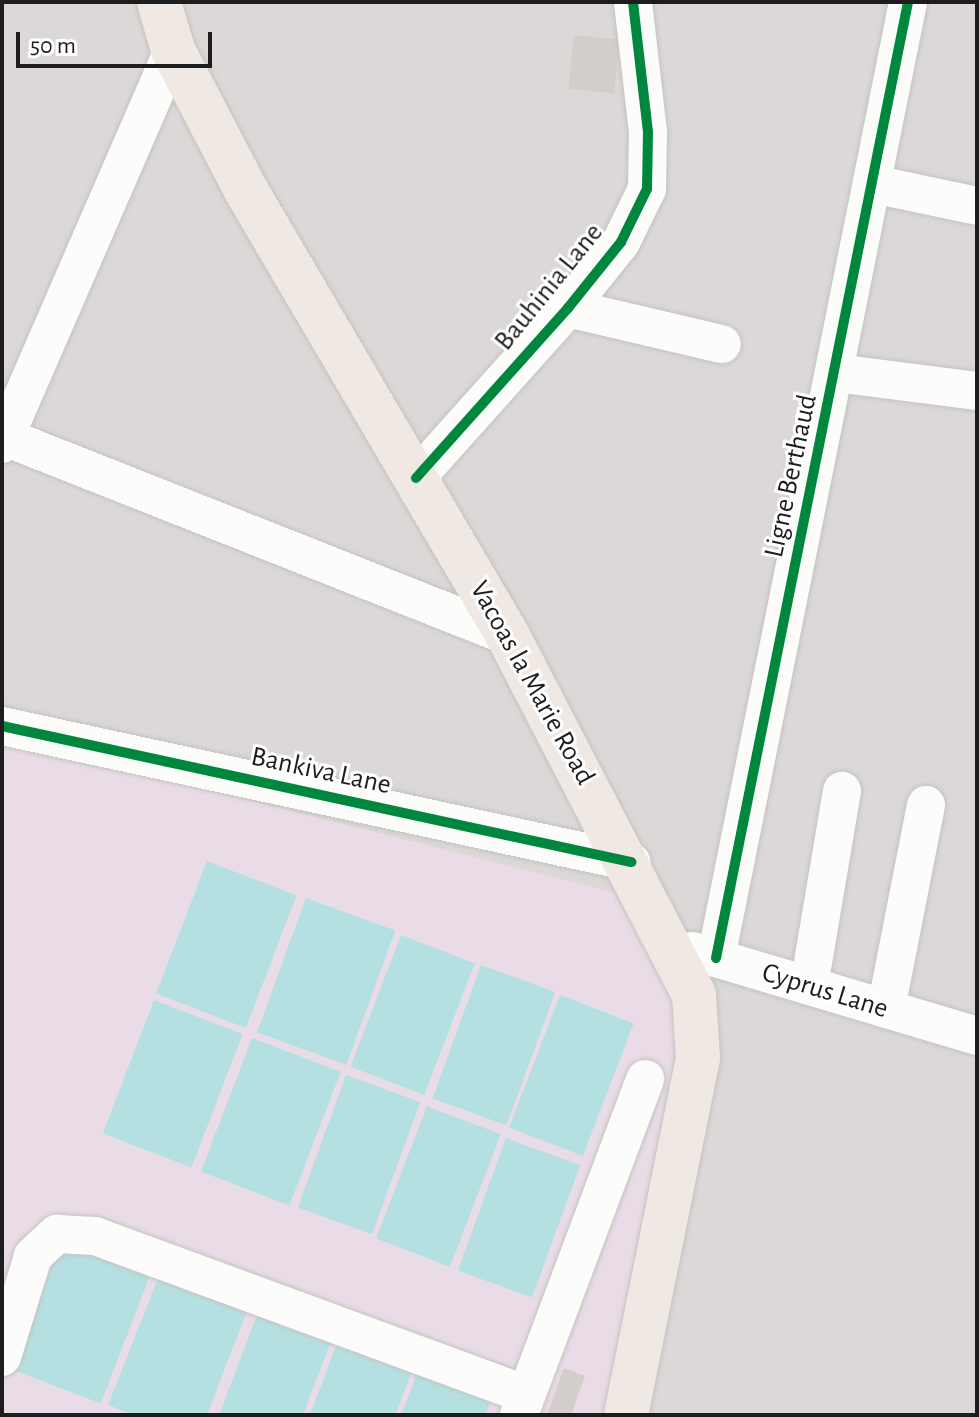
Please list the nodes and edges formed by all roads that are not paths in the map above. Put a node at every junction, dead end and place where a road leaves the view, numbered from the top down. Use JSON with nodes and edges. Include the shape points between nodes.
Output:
{"nodes":[{"id":1,"x":159,"y":2,"type":"edge"},
{"id":2,"x":633,"y":2,"type":"edge"},
{"id":3,"x":908,"y":2,"type":"edge"},
{"id":4,"x":173,"y":50,"type":"junction"},
{"id":5,"x":873,"y":184,"type":"junction"},
{"id":6,"x":977,"y":206,"type":"edge"},
{"id":7,"x":568,"y":308,"type":"junction"},
{"id":8,"x":722,"y":344,"type":"dead end"},
{"id":9,"x":836,"y":373,"type":"junction"},
{"id":10,"x":977,"y":391,"type":"edge"},
{"id":11,"x":4,"y":441,"type":"edge"},
{"id":12,"x":416,"y":478,"type":"junction"},
{"id":13,"x":508,"y":636,"type":"junction"},
{"id":14,"x":2,"y":726,"type":"edge"},
{"id":15,"x":842,"y":791,"type":"dead end"},
{"id":16,"x":926,"y":805,"type":"dead end"},
{"id":17,"x":631,"y":862,"type":"junction"},
{"id":18,"x":673,"y":946,"type":"junction"},
{"id":19,"x":716,"y":958,"type":"junction"},
{"id":20,"x":809,"y":986,"type":"junction"},
{"id":21,"x":886,"y":1009,"type":"junction"},
{"id":22,"x":977,"y":1036,"type":"edge"},
{"id":23,"x":645,"y":1079,"type":"dead end"},
{"id":24,"x":2,"y":1357,"type":"edge"},
{"id":25,"x":523,"y":1405,"type":"edge"},
{"id":26,"x":626,"y":1415,"type":"edge"}],
"edges":[{"from":1,"to":4,"type":"main road","name":"Vacoas la Marie Road"},
{"from":2,"to":7,"type":"street","name":"Bauhinia Lane","via":[[648,132],[647,189],[621,242]]},
{"from":3,"to":5,"type":"street","name":"Ligne Berthaud"},
{"from":4,"to":11,"type":"street"},
{"from":4,"to":12,"type":"main road","name":"Vacoas la Marie Road","via":[[247,192]]},
{"from":5,"to":6,"type":"street"},
{"from":5,"to":9,"type":"street","name":"Ligne Berthaud"},
{"from":7,"to":8,"type":"street"},
{"from":7,"to":12,"type":"street","name":"Bauhinia Lane"},
{"from":9,"to":10,"type":"street"},
{"from":9,"to":19,"type":"street","name":"Ligne Berthaud"},
{"from":11,"to":13,"type":"street"},
{"from":12,"to":13,"type":"main road","name":"Vacoas la Marie Road"},
{"from":13,"to":17,"type":"main road","name":"Vacoas la Marie Road"},
{"from":14,"to":17,"type":"street","name":"Bankiva Lane"},
{"from":15,"to":20,"type":"street"},
{"from":16,"to":21,"type":"street"},
{"from":17,"to":18,"type":"main road","name":"Vacoas la Marie Road"},
{"from":18,"to":19,"type":"street","name":"Cyprus Lane"},
{"from":18,"to":26,"type":"main road","name":"Vacoas la Marie Road","via":[[694,995],[698,1058]]},
{"from":19,"to":20,"type":"street","name":"Cyprus Lane"},
{"from":20,"to":21,"type":"street","name":"Cyprus Lane"},
{"from":21,"to":22,"type":"street","name":"Cyprus Lane"},
{"from":23,"to":25,"type":"street"},
{"from":24,"to":25,"type":"street","via":[[33,1256],[57,1234],[95,1236]]}]}
